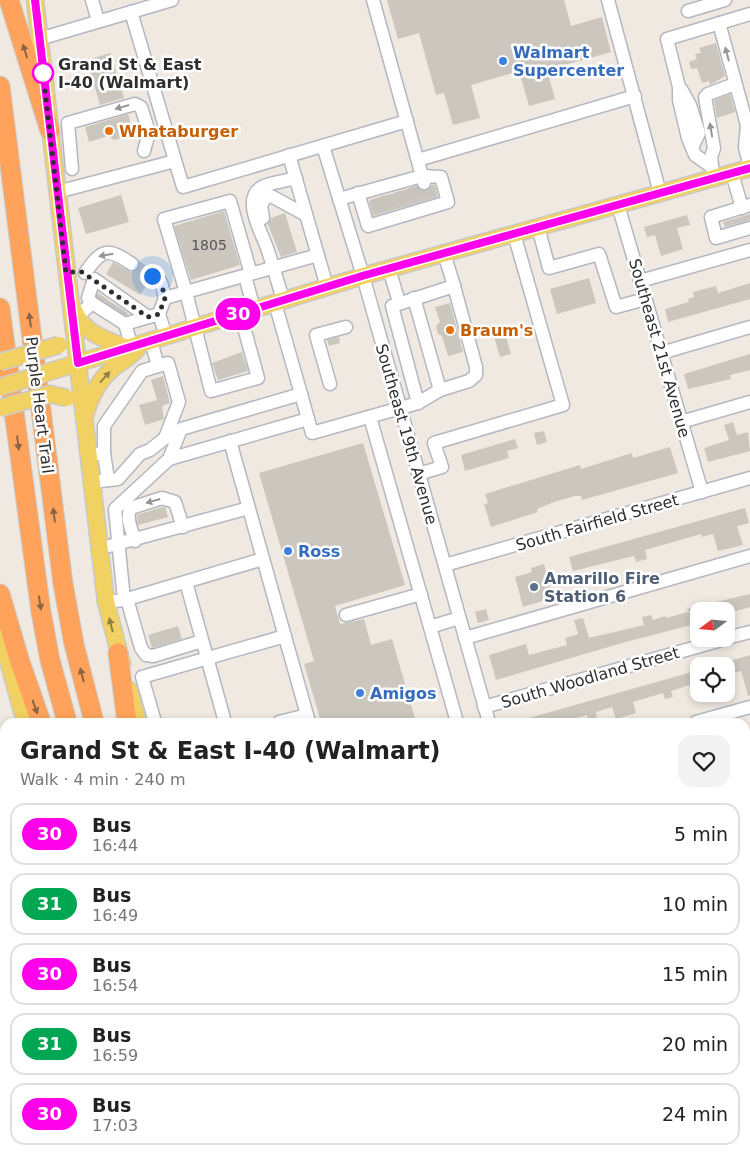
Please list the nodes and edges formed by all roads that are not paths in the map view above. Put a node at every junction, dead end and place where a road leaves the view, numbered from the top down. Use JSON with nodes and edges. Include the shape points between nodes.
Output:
{"nodes":[{"id":1,"x":9,"y":0,"type":"edge"},
{"id":2,"x":35,"y":0,"type":"edge"},
{"id":3,"x":92,"y":0,"type":"edge"},
{"id":4,"x":172,"y":0,"type":"edge"},
{"id":5,"x":373,"y":0,"type":"edge"},
{"id":6,"x":608,"y":0,"type":"edge"},
{"id":7,"x":716,"y":1,"type":"edge"},
{"id":8,"x":688,"y":11,"type":"dead end"},
{"id":9,"x":131,"y":12,"type":"junction"},
{"id":10,"x":750,"y":14,"type":"edge"},
{"id":11,"x":98,"y":22,"type":"junction"},
{"id":12,"x":719,"y":24,"type":"junction"},
{"id":13,"x":39,"y":39,"type":"junction"},
{"id":14,"x":735,"y":84,"type":"junction"},
{"id":15,"x":0,"y":86,"type":"edge"},
{"id":16,"x":635,"y":96,"type":"junction"},
{"id":17,"x":407,"y":122,"type":"junction"},
{"id":18,"x":50,"y":131,"type":"junction"},
{"id":19,"x":323,"y":146,"type":"junction"},
{"id":20,"x":144,"y":151,"type":"dead end"},
{"id":21,"x":289,"y":156,"type":"junction"},
{"id":22,"x":418,"y":160,"type":"junction"},
{"id":23,"x":175,"y":161,"type":"junction"},
{"id":24,"x":750,"y":168,"type":"edge"},
{"id":25,"x":72,"y":169,"type":"dead end"},
{"id":26,"x":713,"y":172,"type":"junction"},
{"id":27,"x":732,"y":172,"type":"junction"},
{"id":28,"x":296,"y":178,"type":"junction"},
{"id":29,"x":418,"y":182,"type":"junction"},
{"id":30,"x":57,"y":192,"type":"junction"},
{"id":31,"x":358,"y":193,"type":"junction"},
{"id":32,"x":660,"y":193,"type":"junction"},
{"id":33,"x":339,"y":199,"type":"junction"},
{"id":34,"x":618,"y":205,"type":"junction"},
{"id":35,"x":746,"y":206,"type":"edge"},
{"id":36,"x":306,"y":215,"type":"junction"},
{"id":37,"x":538,"y":227,"type":"junction"},
{"id":38,"x":750,"y":228,"type":"edge"},
{"id":39,"x":514,"y":234,"type":"junction"},
{"id":40,"x":266,"y":246,"type":"junction"},
{"id":41,"x":750,"y":250,"type":"edge"},
{"id":42,"x":444,"y":253,"type":"junction"},
{"id":43,"x":318,"y":255,"type":"junction"},
{"id":44,"x":132,"y":264,"type":"tunnel mouth"},
{"id":45,"x":273,"y":268,"type":"junction"},
{"id":46,"x":389,"y":269,"type":"junction"},
{"id":47,"x":66,"y":272,"type":"junction"},
{"id":48,"x":248,"y":275,"type":"junction"},
{"id":49,"x":90,"y":276,"type":"junction"},
{"id":50,"x":152,"y":276,"type":"tunnel mouth"},
{"id":51,"x":362,"y":276,"type":"junction"},
{"id":52,"x":640,"y":281,"type":"junction"},
{"id":53,"x":454,"y":286,"type":"junction"},
{"id":54,"x":327,"y":287,"type":"junction"},
{"id":55,"x":186,"y":292,"type":"junction"},
{"id":56,"x":165,"y":298,"type":"junction"},
{"id":57,"x":414,"y":298,"type":"junction"},
{"id":58,"x":645,"y":299,"type":"junction"},
{"id":59,"x":279,"y":302,"type":"junction"},
{"id":60,"x":399,"y":302,"type":"junction"},
{"id":61,"x":111,"y":306,"type":"junction"},
{"id":62,"x":0,"y":308,"type":"edge"},
{"id":63,"x":247,"y":311,"type":"junction"},
{"id":64,"x":154,"y":315,"type":"junction"},
{"id":65,"x":74,"y":317,"type":"junction"},
{"id":66,"x":193,"y":327,"type":"junction"},
{"id":67,"x":346,"y":327,"type":"dead end"},
{"id":68,"x":750,"y":327,"type":"edge"},
{"id":69,"x":144,"y":343,"type":"junction"},
{"id":70,"x":661,"y":353,"type":"junction"},
{"id":71,"x":0,"y":362,"type":"edge"},
{"id":72,"x":73,"y":365,"type":"junction"},
{"id":73,"x":158,"y":366,"type":"junction"},
{"id":74,"x":330,"y":384,"type":"dead end"},
{"id":75,"x":0,"y":387,"type":"edge"},
{"id":76,"x":440,"y":390,"type":"junction"},
{"id":77,"x":301,"y":394,"type":"junction"},
{"id":78,"x":750,"y":402,"type":"edge"},
{"id":79,"x":418,"y":403,"type":"junction"},
{"id":80,"x":0,"y":408,"type":"edge"},
{"id":81,"x":400,"y":408,"type":"junction"},
{"id":82,"x":83,"y":416,"type":"junction"},
{"id":83,"x":370,"y":417,"type":"junction"},
{"id":84,"x":308,"y":419,"type":"junction"},
{"id":85,"x":681,"y":422,"type":"junction"},
{"id":86,"x":230,"y":441,"type":"junction"},
{"id":87,"x":96,"y":454,"type":"junction"},
{"id":88,"x":169,"y":459,"type":"junction"},
{"id":89,"x":418,"y":474,"type":"junction"},
{"id":90,"x":750,"y":478,"type":"edge"},
{"id":91,"x":100,"y":481,"type":"junction"},
{"id":92,"x":702,"y":492,"type":"junction"},
{"id":93,"x":249,"y":508,"type":"junction"},
{"id":94,"x":183,"y":527,"type":"junction"},
{"id":95,"x":135,"y":541,"type":"junction"},
{"id":96,"x":117,"y":546,"type":"junction"},
{"id":97,"x":100,"y":547,"type":"junction"},
{"id":98,"x":750,"y":556,"type":"edge"},
{"id":99,"x":263,"y":559,"type":"junction"},
{"id":100,"x":444,"y":566,"type":"junction"},
{"id":101,"x":186,"y":582,"type":"junction"},
{"id":102,"x":0,"y":594,"type":"edge"},
{"id":103,"x":421,"y":594,"type":"junction"},
{"id":104,"x":126,"y":599,"type":"junction"},
{"id":105,"x":106,"y":602,"type":"junction"},
{"id":106,"x":346,"y":615,"type":"dead end"},
{"id":107,"x":459,"y":618,"type":"junction"},
{"id":108,"x":430,"y":627,"type":"junction"},
{"id":109,"x":750,"y":632,"type":"edge"},
{"id":110,"x":0,"y":635,"type":"edge"},
{"id":111,"x":285,"y":636,"type":"junction"},
{"id":112,"x":735,"y":636,"type":"edge"},
{"id":113,"x":465,"y":638,"type":"junction"},
{"id":114,"x":202,"y":641,"type":"junction"},
{"id":115,"x":690,"y":648,"type":"edge"},
{"id":116,"x":118,"y":653,"type":"junction"},
{"id":117,"x":207,"y":658,"type":"junction"},
{"id":118,"x":484,"y":707,"type":"junction"},
{"id":119,"x":750,"y":707,"type":"edge"},
{"id":120,"x":23,"y":718,"type":"edge"},
{"id":121,"x":40,"y":718,"type":"edge"},
{"id":122,"x":66,"y":718,"type":"edge"},
{"id":123,"x":93,"y":718,"type":"edge"},
{"id":124,"x":126,"y":718,"type":"edge"},
{"id":125,"x":137,"y":718,"type":"edge"},
{"id":126,"x":154,"y":718,"type":"edge"},
{"id":127,"x":224,"y":718,"type":"edge"},
{"id":128,"x":308,"y":718,"type":"edge"},
{"id":129,"x":457,"y":718,"type":"edge"},
{"id":130,"x":488,"y":718,"type":"edge"},
{"id":131,"x":710,"y":718,"type":"edge"}],
"edges":[{"from":18,"to":1,"type":"highway","one_way":true},
{"from":2,"to":13,"type":"main road"},
{"from":3,"to":11,"type":"street"},
{"from":4,"to":9,"type":"street"},
{"from":5,"to":17,"type":"street"},
{"from":6,"to":16,"type":"street"},
{"from":7,"to":8,"type":"street"},
{"from":9,"to":11,"type":"street"},
{"from":9,"to":23,"type":"street"},
{"from":10,"to":12,"type":"street"},
{"from":11,"to":13,"type":"street"},
{"from":14,"to":12,"type":"street","one_way":true},
{"from":12,"to":26,"type":"street","via":[[667,39],[692,148]]},
{"from":13,"to":18,"type":"main road"},
{"from":14,"to":24,"type":"street","via":[[747,125],[745,147]]},
{"from":26,"to":14,"type":"street","one_way":true,"via":[[711,157],[714,148],[705,97]]},
{"from":123,"to":15,"type":"highway","name":"Purple Heart Trail","one_way":true,"via":[[63,584]]},
{"from":16,"to":22,"type":"street"},
{"from":16,"to":32,"type":"street"},
{"from":17,"to":19,"type":"street"},
{"from":17,"to":22,"type":"street"},
{"from":18,"to":30,"type":"main road"},
{"from":19,"to":21,"type":"street"},
{"from":19,"to":33,"type":"street","name":"Southeast 19th Avenue"},
{"from":20,"to":25,"type":"street","one_way":true,"via":[[149,132],[141,107],[135,104],[68,123]]},
{"from":21,"to":23,"type":"street","via":[[183,187]]},
{"from":21,"to":28,"type":"street"},
{"from":22,"to":29,"type":"street"},
{"from":23,"to":30,"type":"street"},
{"from":24,"to":27,"type":"main road"},
{"from":26,"to":27,"type":"main road"},
{"from":26,"to":32,"type":"main road"},
{"from":27,"to":35,"type":"street"},
{"from":28,"to":36,"type":"street"},
{"from":28,"to":40,"type":"street","via":[[261,188],[254,197],[254,211]]},
{"from":29,"to":31,"type":"street","via":[[380,192]]},
{"from":29,"to":31,"type":"street","via":[[441,177],[448,202],[368,226]]},
{"from":30,"to":47,"type":"main road"},
{"from":31,"to":33,"type":"street"},
{"from":32,"to":34,"type":"main road"},
{"from":33,"to":51,"type":"street","name":"Southeast 19th Avenue"},
{"from":34,"to":37,"type":"main road"},
{"from":34,"to":52,"type":"street","name":"Southeast 21st Avenue"},
{"from":35,"to":38,"type":"street","via":[[711,217],[716,238]]},
{"from":36,"to":40,"type":"street","via":[[271,196],[266,197],[262,205],[268,236]]},
{"from":36,"to":43,"type":"street"},
{"from":37,"to":39,"type":"main road"},
{"from":37,"to":58,"type":"street","via":[[549,268],[599,254],[616,307]]},
{"from":39,"to":42,"type":"main road"},
{"from":39,"to":89,"type":"street","via":[[563,405],[434,443],[442,467]]},
{"from":40,"to":45,"type":"street"},
{"from":41,"to":52,"type":"street"},
{"from":42,"to":46,"type":"main road"},
{"from":42,"to":53,"type":"street"},
{"from":43,"to":45,"type":"street"},
{"from":43,"to":54,"type":"street"},
{"from":44,"to":49,"type":"street","one_way":true,"via":[[117,253],[96,256]]},
{"from":45,"to":48,"type":"street"},
{"from":45,"to":59,"type":"street"},
{"from":46,"to":51,"type":"main road"},
{"from":46,"to":60,"type":"street"},
{"from":47,"to":49,"type":"street"},
{"from":47,"to":65,"type":"main road"},
{"from":48,"to":55,"type":"street"},
{"from":48,"to":55,"type":"street","via":[[230,201],[164,219]]},
{"from":48,"to":63,"type":"street"},
{"from":49,"to":61,"type":"street"},
{"from":49,"to":61,"type":"street","via":[[88,298]]},
{"from":50,"to":56,"type":"street","via":[[161,282]]},
{"from":51,"to":54,"type":"main road"},
{"from":51,"to":81,"type":"street","name":"Southeast 19th Avenue"},
{"from":52,"to":58,"type":"street","name":"Southeast 21st Avenue"},
{"from":53,"to":57,"type":"street"},
{"from":53,"to":76,"type":"street","via":[[476,374],[469,381]]},
{"from":54,"to":59,"type":"main road"},
{"from":55,"to":56,"type":"street"},
{"from":55,"to":66,"type":"street"},
{"from":56,"to":64,"type":"street"},
{"from":57,"to":60,"type":"street"},
{"from":57,"to":76,"type":"street"},
{"from":58,"to":70,"type":"street","name":"Southeast 21st Avenue"},
{"from":59,"to":63,"type":"main road"},
{"from":59,"to":77,"type":"street"},
{"from":60,"to":79,"type":"street","via":[[392,306],[392,312]]},
{"from":61,"to":64,"type":"street"},
{"from":61,"to":64,"type":"street"},
{"from":61,"to":65,"type":"street"},
{"from":61,"to":69,"type":"street"},
{"from":62,"to":122,"type":"highway","name":"Purple Heart Trail","one_way":true,"via":[[41,612]]},
{"from":63,"to":66,"type":"main road"},
{"from":63,"to":66,"type":"street","via":[[258,378],[211,391]]},
{"from":64,"to":69,"type":"street"},
{"from":65,"to":69,"type":"main road","via":[[99,338]]},
{"from":65,"to":71,"type":"main road","bridge":true,"via":[[68,340],[59,346]]},
{"from":65,"to":72,"type":"main road"},
{"from":66,"to":69,"type":"main road"},
{"from":67,"to":74,"type":"street","via":[[316,335]]},
{"from":68,"to":70,"type":"street"},
{"from":69,"to":72,"type":"main road"},
{"from":69,"to":73,"type":"street"},
{"from":82,"to":69,"type":"main road","one_way":true,"via":[[98,385]]},
{"from":70,"to":85,"type":"street","name":"Southeast 21st Avenue"},
{"from":72,"to":75,"type":"main road","bridge":true},
{"from":72,"to":82,"type":"main road"},
{"from":73,"to":87,"type":"street","via":[[142,371],[104,426]]},
{"from":73,"to":91,"type":"street","via":[[168,363],[179,402],[166,438],[140,454],[118,479]]},
{"from":76,"to":79,"type":"street"},
{"from":77,"to":84,"type":"street"},
{"from":77,"to":88,"type":"street","via":[[180,429]]},
{"from":78,"to":85,"type":"street"},
{"from":79,"to":81,"type":"street"},
{"from":80,"to":82,"type":"main road","bridge":true,"via":[[50,394],[67,398]]},
{"from":81,"to":83,"type":"street"},
{"from":81,"to":89,"type":"street","name":"Southeast 19th Avenue"},
{"from":82,"to":87,"type":"main road"},
{"from":83,"to":84,"type":"street","via":[[312,433]]},
{"from":83,"to":103,"type":"street"},
{"from":84,"to":86,"type":"street"},
{"from":85,"to":92,"type":"street","name":"Southeast 21st Avenue"},
{"from":86,"to":88,"type":"street"},
{"from":86,"to":93,"type":"street"},
{"from":87,"to":91,"type":"main road"},
{"from":88,"to":96,"type":"street","via":[[115,509]]},
{"from":89,"to":100,"type":"street","name":"Southeast 19th Avenue"},
{"from":90,"to":92,"type":"street","name":"South Fairfield Street"},
{"from":91,"to":97,"type":"main road"},
{"from":92,"to":100,"type":"street","name":"South Fairfield Street"},
{"from":93,"to":94,"type":"street"},
{"from":93,"to":99,"type":"street"},
{"from":94,"to":95,"type":"street"},
{"from":94,"to":95,"type":"street","one_way":true,"via":[[175,502],[162,498],[129,510],[128,519]]},
{"from":95,"to":96,"type":"street"},
{"from":96,"to":97,"type":"street"},
{"from":96,"to":104,"type":"street"},
{"from":97,"to":105,"type":"main road"},
{"from":98,"to":113,"type":"street"},
{"from":99,"to":101,"type":"street"},
{"from":99,"to":111,"type":"street"},
{"from":100,"to":107,"type":"street","name":"Southeast 19th Avenue"},
{"from":101,"to":104,"type":"street"},
{"from":101,"to":114,"type":"street"},
{"from":102,"to":121,"type":"highway","one_way":true},
{"from":103,"to":106,"type":"street"},
{"from":103,"to":108,"type":"street"},
{"from":104,"to":105,"type":"street"},
{"from":104,"to":114,"type":"street","via":[[140,648],[146,655],[153,656]]},
{"from":116,"to":105,"type":"main road","one_way":true},
{"from":107,"to":108,"type":"street"},
{"from":107,"to":113,"type":"street","name":"Southeast 19th Avenue"},
{"from":108,"to":129,"type":"street"},
{"from":109,"to":112,"type":"street","name":"South Woodland Street"},
{"from":110,"to":120,"type":"main road"},
{"from":111,"to":117,"type":"street"},
{"from":111,"to":128,"type":"street"},
{"from":113,"to":118,"type":"street","name":"Southeast 19th Avenue"},
{"from":114,"to":117,"type":"street"},
{"from":115,"to":118,"type":"street","name":"South Woodland Street"},
{"from":116,"to":124,"type":"highway"},
{"from":116,"to":125,"type":"main road"},
{"from":117,"to":126,"type":"street","via":[[142,677]]},
{"from":117,"to":127,"type":"street"},
{"from":118,"to":130,"type":"street","name":"Southeast 19th Avenue"},
{"from":119,"to":131,"type":"street"}]}
